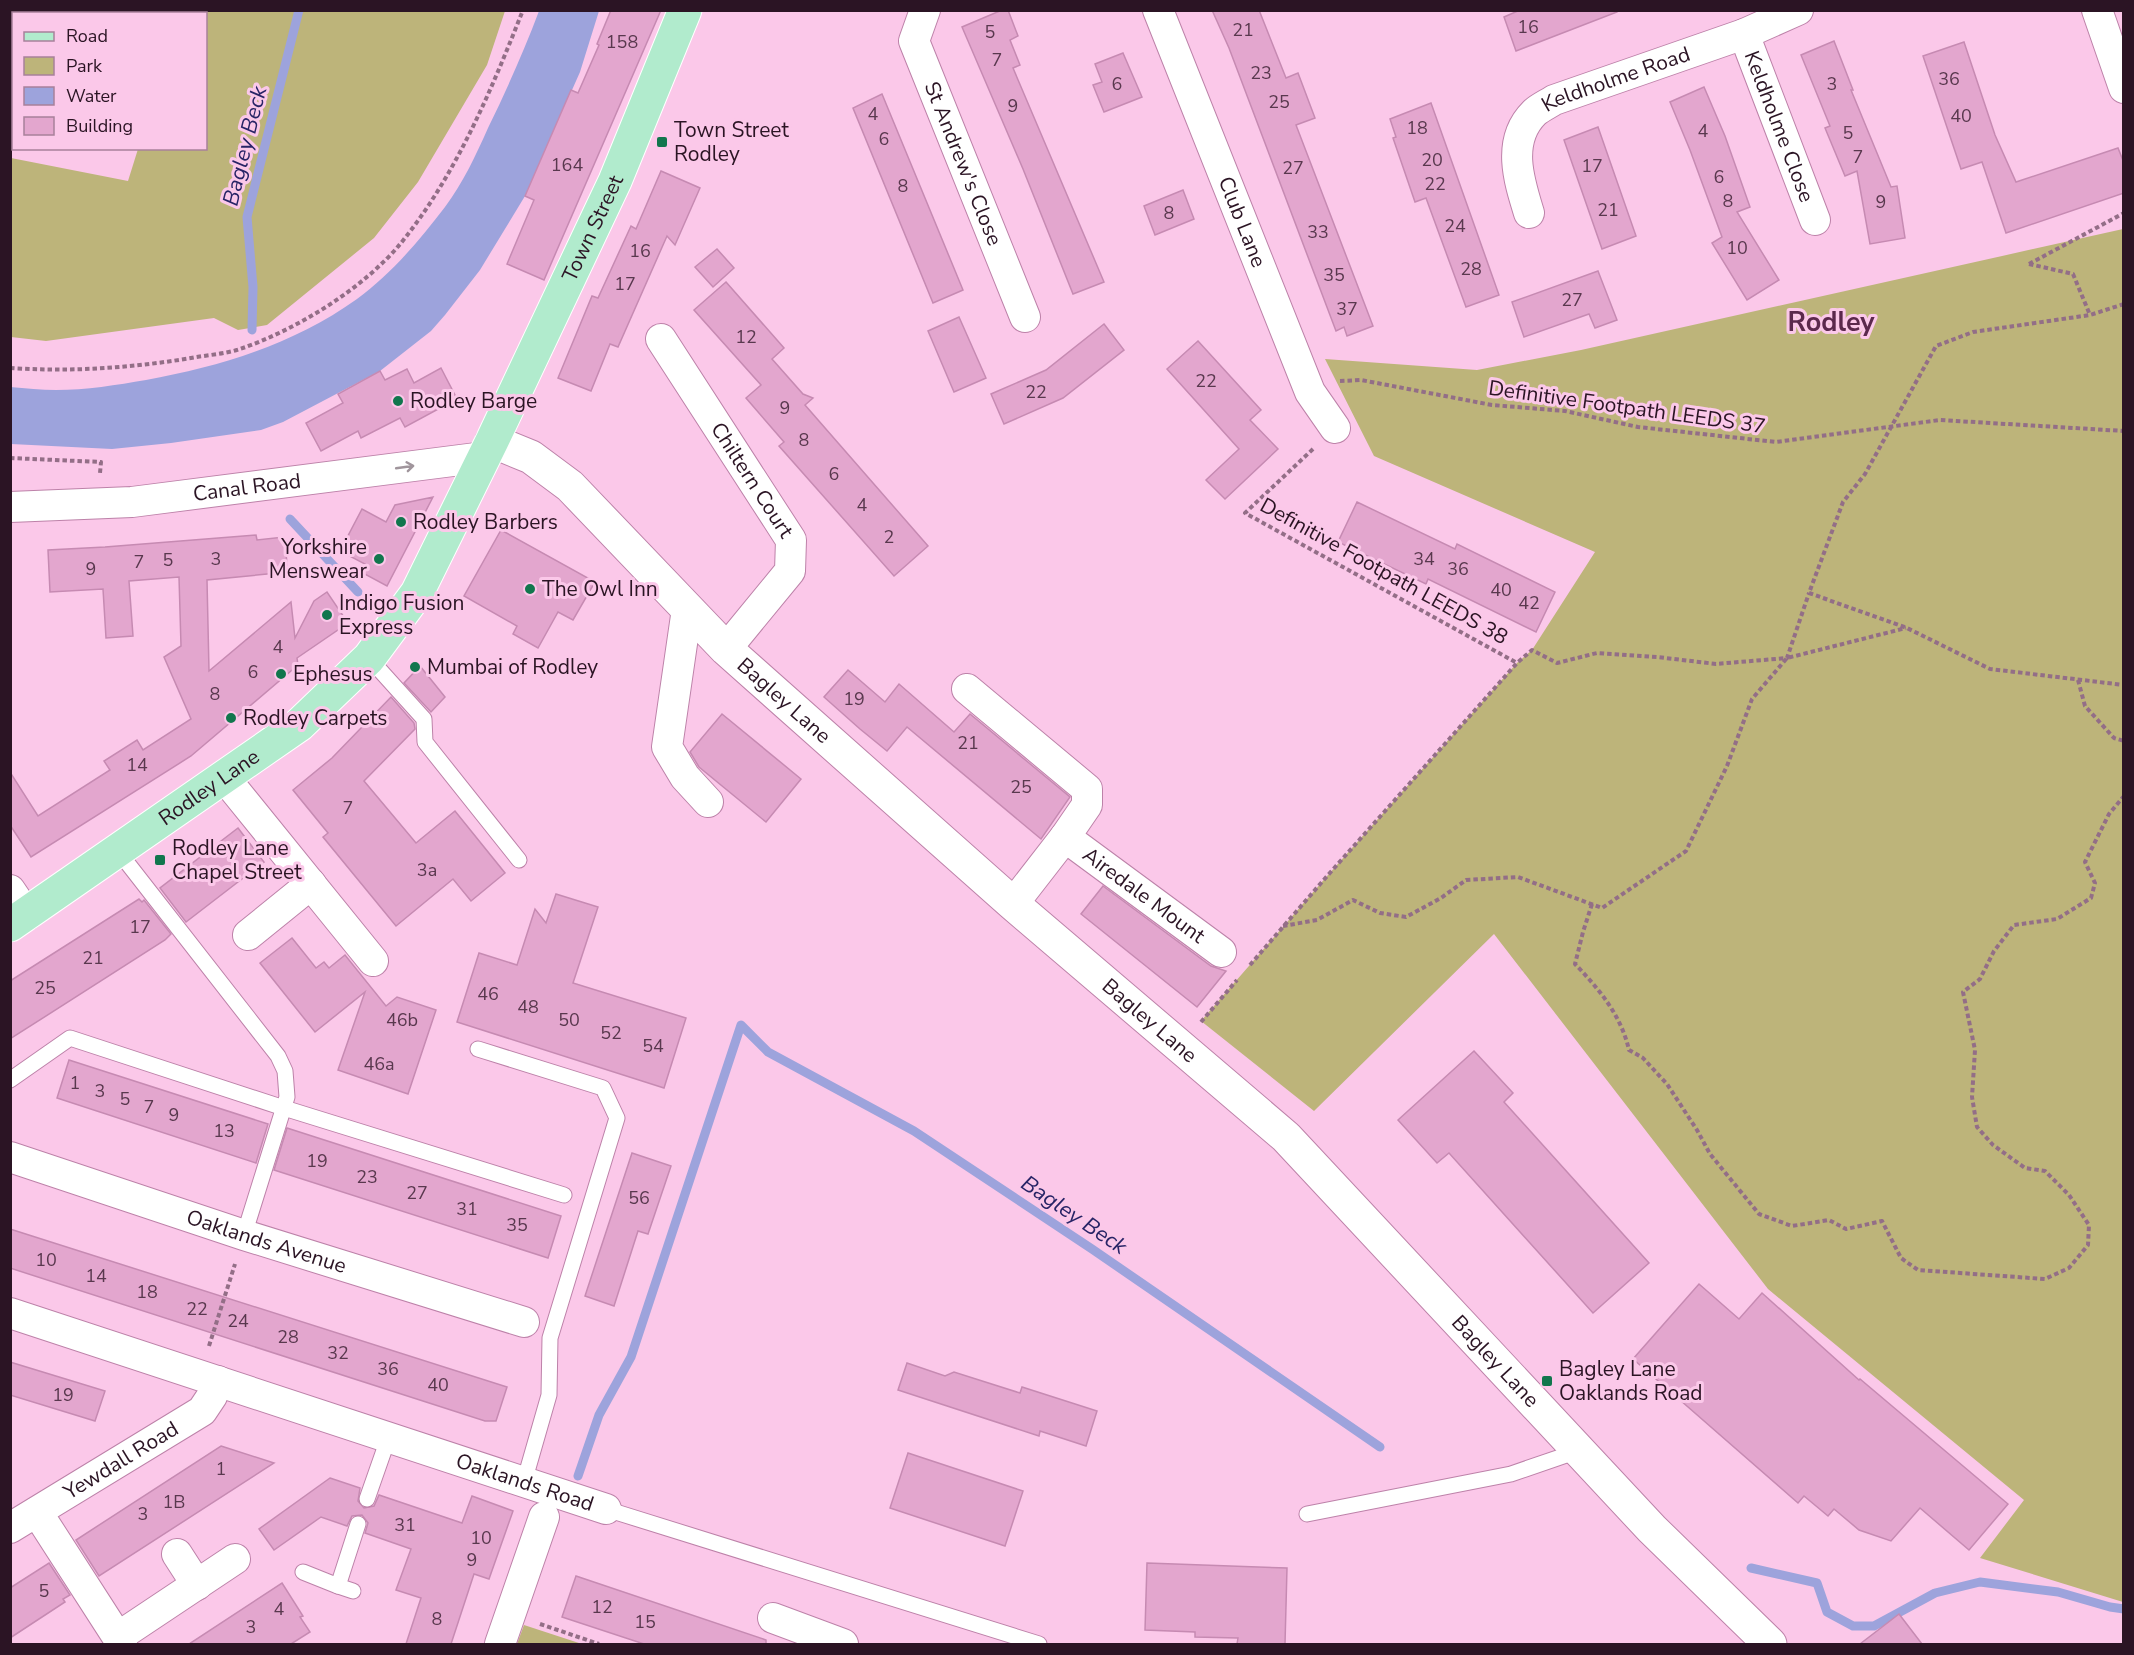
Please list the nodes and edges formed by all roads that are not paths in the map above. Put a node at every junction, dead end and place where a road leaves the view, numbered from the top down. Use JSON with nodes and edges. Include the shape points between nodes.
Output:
{"nodes":[{"id":1,"x":685,"y":10,"type":"edge"},
{"id":2,"x":925,"y":10,"type":"edge"},
{"id":3,"x":1158,"y":10,"type":"edge"},
{"id":4,"x":1798,"y":10,"type":"edge"},
{"id":5,"x":2097,"y":10,"type":"edge"},
{"id":6,"x":1744,"y":34,"type":"junction"},
{"id":7,"x":2124,"y":88,"type":"edge"},
{"id":8,"x":1529,"y":213,"type":"dead end"},
{"id":9,"x":1815,"y":220,"type":"dead end"},
{"id":10,"x":1025,"y":317,"type":"dead end"},
{"id":11,"x":661,"y":339,"type":"dead end"},
{"id":12,"x":1335,"y":428,"type":"road end"},
{"id":13,"x":488,"y":449,"type":"junction"},
{"id":14,"x":10,"y":507,"type":"edge"},
{"id":15,"x":687,"y":609,"type":"junction"},
{"id":16,"x":726,"y":649,"type":"junction"},
{"id":17,"x":369,"y":658,"type":"junction"},
{"id":18,"x":967,"y":689,"type":"dead end"},
{"id":19,"x":224,"y":777,"type":"junction"},
{"id":20,"x":708,"y":802,"type":"dead end"},
{"id":21,"x":1065,"y":837,"type":"junction"},
{"id":22,"x":118,"y":851,"type":"junction"},
{"id":23,"x":519,"y":860,"type":"dead end"},
{"id":24,"x":311,"y":884,"type":"junction"},
{"id":25,"x":1013,"y":904,"type":"junction"},
{"id":26,"x":16,"y":910,"type":"edge"},
{"id":27,"x":248,"y":935,"type":"dead end"},
{"id":28,"x":1221,"y":952,"type":"dead end"},
{"id":29,"x":374,"y":961,"type":"dead end"},
{"id":30,"x":478,"y":1049,"type":"dead end"},
{"id":31,"x":10,"y":1080,"type":"edge"},
{"id":32,"x":284,"y":1108,"type":"junction"},
{"id":33,"x":10,"y":1157,"type":"edge"},
{"id":34,"x":564,"y":1195,"type":"dead end"},
{"id":35,"x":244,"y":1235,"type":"junction"},
{"id":36,"x":10,"y":1313,"type":"edge"},
{"id":37,"x":524,"y":1322,"type":"dead end"},
{"id":38,"x":208,"y":1378,"type":"junction"},
{"id":39,"x":388,"y":1439,"type":"junction"},
{"id":40,"x":1578,"y":1451,"type":"junction"},
{"id":41,"x":524,"y":1482,"type":"junction"},
{"id":42,"x":367,"y":1499,"type":"dead end"},
{"id":43,"x":606,"y":1509,"type":"joint"},
{"id":44,"x":37,"y":1512,"type":"junction"},
{"id":45,"x":1307,"y":1514,"type":"dead end"},
{"id":46,"x":544,"y":1517,"type":"dead end"},
{"id":47,"x":358,"y":1524,"type":"dead end"},
{"id":48,"x":10,"y":1528,"type":"edge"},
{"id":49,"x":177,"y":1554,"type":"dead end"},
{"id":50,"x":235,"y":1559,"type":"dead end"},
{"id":51,"x":303,"y":1572,"type":"dead end"},
{"id":52,"x":197,"y":1585,"type":"junction"},
{"id":53,"x":773,"y":1618,"type":"dead end"},
{"id":54,"x":120,"y":1641,"type":"edge"},
{"id":55,"x":500,"y":1644,"type":"edge"},
{"id":56,"x":843,"y":1644,"type":"edge"},
{"id":57,"x":1039,"y":1644,"type":"edge"},
{"id":58,"x":1770,"y":1644,"type":"edge"}],
"edges":[{"from":1,"to":13,"type":"main road","name":"Town Street","via":[[615,181]]},
{"from":2,"to":10,"type":"street","name":"St Andrew's Close","via":[[914,41]]},
{"from":3,"to":12,"type":"street","name":"Club Lane","via":[[1310,392]]},
{"from":4,"to":6,"type":"street","name":"Keldholme Road"},
{"from":5,"to":7,"type":"street"},
{"from":6,"to":8,"type":"street","name":"Keldholme Road","via":[[1554,100],[1534,113],[1522,131],[1517,150],[1518,176]]},
{"from":6,"to":9,"type":"street","name":"Keldholme Close"},
{"from":11,"to":16,"type":"street","name":"Chiltern Court","via":[[791,540],[790,571]]},
{"from":14,"to":13,"type":"street","name":"Canal Road","one_way":true,"via":[[132,502],[347,474]]},
{"from":13,"to":15,"type":"street","name":"Bagley Lane","via":[[531,457],[570,486]]},
{"from":13,"to":17,"type":"main road","name":"Rodley Lane","via":[[417,593]]},
{"from":15,"to":16,"type":"street","name":"Bagley Lane"},
{"from":15,"to":20,"type":"street","via":[[667,747],[685,777]]},
{"from":16,"to":25,"type":"street","name":"Bagley Lane"},
{"from":17,"to":19,"type":"main road","name":"Rodley Lane","via":[[299,725]]},
{"from":17,"to":23,"type":"lane","via":[[424,718],[425,742]]},
{"from":18,"to":21,"type":"street","name":"Airedale Mount","via":[[1087,789],[1087,805]]},
{"from":19,"to":22,"type":"main road","name":"Rodley Lane"},
{"from":19,"to":24,"type":"street"},
{"from":21,"to":25,"type":"street","name":"Airedale Mount"},
{"from":21,"to":28,"type":"street","name":"Airedale Mount"},
{"from":22,"to":26,"type":"main road","name":"Rodley Lane"},
{"from":22,"to":32,"type":"lane","via":[[278,1056],[285,1071]]},
{"from":24,"to":27,"type":"street"},
{"from":24,"to":29,"type":"street"},
{"from":25,"to":40,"type":"street","name":"Bagley Lane","via":[[1286,1137]]},
{"from":30,"to":41,"type":"lane","via":[[603,1088],[617,1118],[550,1338],[549,1395]]},
{"from":31,"to":32,"type":"lane","via":[[70,1038]]},
{"from":32,"to":34,"type":"lane"},
{"from":32,"to":35,"type":"lane"},
{"from":33,"to":35,"type":"street","name":"Oaklands Avenue"},
{"from":35,"to":37,"type":"street","name":"Oaklands Avenue"},
{"from":36,"to":38,"type":"street","name":"Oaklands Road"},
{"from":38,"to":39,"type":"street","name":"Oaklands Road"},
{"from":38,"to":44,"type":"street","name":"Yewdall Road","via":[[212,1396],[202,1411]]},
{"from":39,"to":41,"type":"street","name":"Oaklands Road"},
{"from":39,"to":42,"type":"lane"},
{"from":40,"to":45,"type":"lane","via":[[1511,1474]]},
{"from":40,"to":58,"type":"street","name":"Bagley Lane"},
{"from":41,"to":43,"type":"street","name":"Oaklands Road"},
{"from":43,"to":57,"type":"lane","name":"Oaklands Road"},
{"from":44,"to":48,"type":"street","name":"Yewdall Road"},
{"from":44,"to":54,"type":"street"},
{"from":46,"to":55,"type":"street"},
{"from":47,"to":51,"type":"lane","via":[[345,1588]]},
{"from":49,"to":52,"type":"street"},
{"from":50,"to":52,"type":"street"},
{"from":52,"to":54,"type":"street"},
{"from":53,"to":56,"type":"street"}]}
